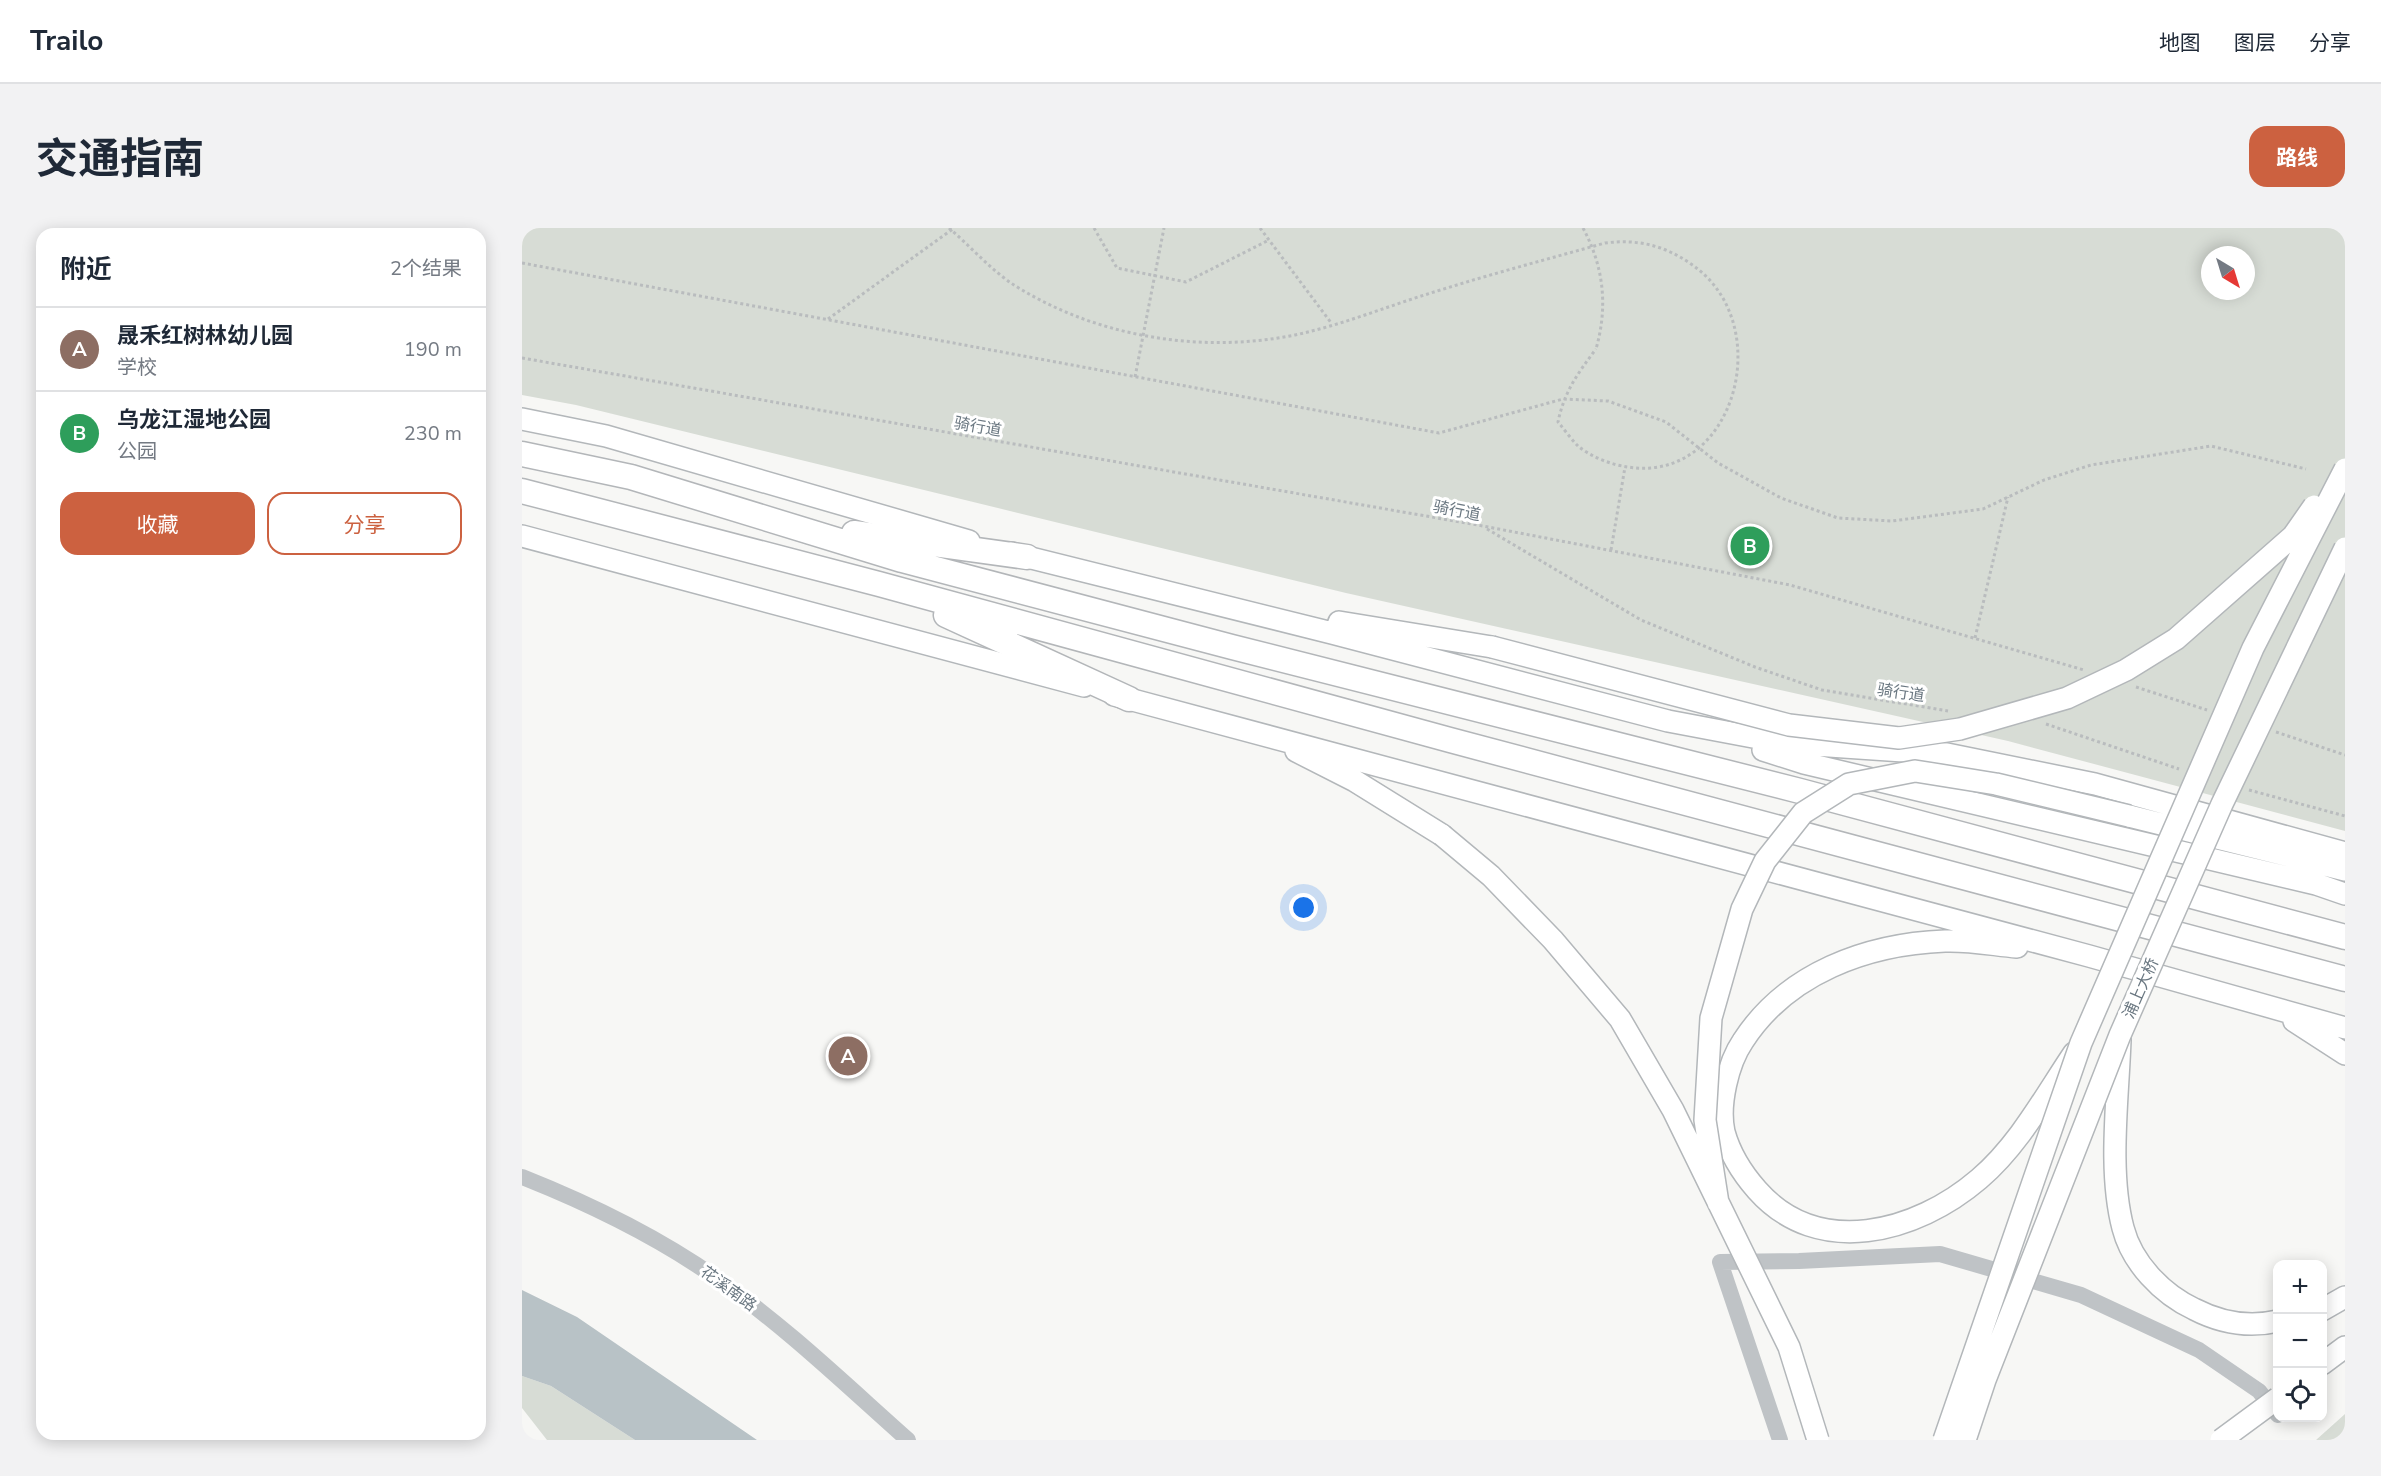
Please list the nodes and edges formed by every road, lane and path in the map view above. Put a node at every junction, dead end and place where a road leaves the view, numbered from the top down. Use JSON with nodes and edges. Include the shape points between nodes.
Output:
{"nodes":[{"id":1,"x":1094,"y":228,"type":"edge"},
{"id":2,"x":1164,"y":228,"type":"edge"},
{"id":3,"x":1260,"y":228,"type":"edge"},
{"id":4,"x":1583,"y":228,"type":"edge"},
{"id":5,"x":952,"y":229,"type":"edge"},
{"id":6,"x":1269,"y":240,"type":"junction"},
{"id":7,"x":522,"y":263,"type":"edge"},
{"id":8,"x":1154,"y":276,"type":"junction"},
{"id":9,"x":828,"y":320,"type":"junction"},
{"id":10,"x":1332,"y":324,"type":"junction"},
{"id":11,"x":523,"y":357,"type":"edge"},
{"id":12,"x":1135,"y":377,"type":"junction"},
{"id":13,"x":1563,"y":399,"type":"junction"},
{"id":14,"x":522,"y":419,"type":"edge"},
{"id":15,"x":1699,"y":448,"type":"junction"},
{"id":16,"x":522,"y":454,"type":"edge"},
{"id":17,"x":2345,"y":461,"type":"edge"},
{"id":18,"x":1625,"y":467,"type":"junction"},
{"id":19,"x":2345,"y":469,"type":"edge"},
{"id":20,"x":2306,"y":470,"type":"dead end"},
{"id":21,"x":522,"y":491,"type":"edge"},
{"id":22,"x":2008,"y":497,"type":"junction"},
{"id":23,"x":775,"y":521,"type":"junction"},
{"id":24,"x":1483,"y":526,"type":"junction"},
{"id":25,"x":522,"y":536,"type":"edge"},
{"id":26,"x":2345,"y":548,"type":"edge"},
{"id":27,"x":1611,"y":550,"type":"junction"},
{"id":28,"x":1027,"y":558,"type":"junction"},
{"id":29,"x":879,"y":584,"type":"junction"},
{"id":30,"x":1154,"y":590,"type":"junction"},
{"id":31,"x":1975,"y":638,"type":"junction"},
{"id":32,"x":2087,"y":671,"type":"dead end"},
{"id":33,"x":2132,"y":685,"type":"dead end"},
{"id":34,"x":1129,"y":699,"type":"junction"},
{"id":35,"x":1951,"y":711,"type":"dead end"},
{"id":36,"x":2210,"y":711,"type":"dead end"},
{"id":37,"x":1668,"y":721,"type":"junction"},
{"id":38,"x":2040,"y":723,"type":"dead end"},
{"id":39,"x":2266,"y":729,"type":"dead end"},
{"id":40,"x":1256,"y":731,"type":"junction"},
{"id":41,"x":2345,"y":755,"type":"edge"},
{"id":42,"x":2186,"y":772,"type":"dead end"},
{"id":43,"x":2242,"y":788,"type":"dead end"},
{"id":44,"x":2345,"y":816,"type":"edge"},
{"id":45,"x":2345,"y":854,"type":"edge"},
{"id":46,"x":2345,"y":870,"type":"edge"},
{"id":47,"x":2345,"y":894,"type":"edge"},
{"id":48,"x":2345,"y":937,"type":"edge"},
{"id":49,"x":2089,"y":956,"type":"junction"},
{"id":50,"x":2345,"y":979,"type":"edge"},
{"id":51,"x":2278,"y":1011,"type":"junction"},
{"id":52,"x":2345,"y":1028,"type":"edge"},
{"id":53,"x":2120,"y":1035,"type":"junction"},
{"id":54,"x":2081,"y":1043,"type":"junction"},
{"id":55,"x":2345,"y":1054,"type":"edge"},
{"id":56,"x":522,"y":1177,"type":"edge"},
{"id":57,"x":1718,"y":1203,"type":"junction"},
{"id":58,"x":2345,"y":1297,"type":"edge"},
{"id":59,"x":2327,"y":1307,"type":"edge"},
{"id":60,"x":2273,"y":1322,"type":"edge"},
{"id":61,"x":2345,"y":1347,"type":"edge"},
{"id":62,"x":2327,"y":1360,"type":"edge"},
{"id":63,"x":2273,"y":1401,"type":"edge"},
{"id":64,"x":2273,"y":1409,"type":"edge"},
{"id":65,"x":908,"y":1440,"type":"edge"},
{"id":66,"x":1780,"y":1440,"type":"edge"},
{"id":67,"x":1818,"y":1440,"type":"edge"},
{"id":68,"x":1944,"y":1440,"type":"edge"},
{"id":69,"x":1965,"y":1440,"type":"edge"},
{"id":70,"x":2221,"y":1440,"type":"edge"}],
"edges":[{"from":1,"to":8,"type":"path","via":[[1116,268]]},
{"from":2,"to":8,"type":"path"},
{"from":3,"to":6,"type":"path"},
{"from":4,"to":13,"type":"path","bridge":true,"via":[[1602,277],[1604,322],[1596,349]]},
{"from":5,"to":9,"type":"path"},
{"from":5,"to":10,"type":"path","via":[[1013,284],[1096,323],[1148,336],[1244,344]]},
{"from":6,"to":8,"type":"path","via":[[1186,282]]},
{"from":6,"to":10,"type":"path"},
{"from":7,"to":9,"type":"path"},
{"from":8,"to":12,"type":"path"},
{"from":9,"to":12,"type":"path"},
{"from":10,"to":15,"type":"path","via":[[1605,243],[1624,240],[1657,245],[1703,272],[1725,302],[1736,328],[1736,388],[1723,418]]},
{"from":11,"to":24,"type":"path","name":"骑行道"},
{"from":12,"to":13,"type":"path","via":[[1439,433]]},
{"from":13,"to":15,"type":"path","via":[[1608,401],[1666,422]]},
{"from":13,"to":18,"type":"path","via":[[1558,422],[1579,447]]},
{"from":14,"to":28,"type":"main road","via":[[606,436]]},
{"from":15,"to":18,"type":"path","via":[[1668,465],[1643,470]]},
{"from":15,"to":22,"type":"path","via":[[1781,498],[1838,518],[1892,521],[1983,509]]},
{"from":16,"to":23,"type":"highway","via":[[630,477]]},
{"from":17,"to":30,"type":"main road","bridge":true,"via":[[2293,536],[2176,639],[2126,670],[2067,699],[1960,729],[1899,738],[1789,725],[1492,647]]},
{"from":18,"to":27,"type":"path"},
{"from":19,"to":54,"type":"main road","bridge":true,"via":[[2253,648]]},
{"from":20,"to":22,"type":"path","via":[[2211,446],[2091,465]]},
{"from":21,"to":29,"type":"highway"},
{"from":22,"to":31,"type":"path"},
{"from":23,"to":28,"type":"highway"},
{"from":23,"to":48,"type":"highway","via":[[902,560],[1788,788]]},
{"from":24,"to":27,"type":"path"},
{"from":24,"to":35,"type":"path","name":"骑行道","via":[[1641,620],[1755,668],[1822,690]]},
{"from":25,"to":34,"type":"main road"},
{"from":26,"to":53,"type":"main road","name":"浦上大桥","bridge":true,"via":[[2222,804]]},
{"from":27,"to":31,"type":"path","via":[[1790,585]]},
{"from":28,"to":30,"type":"main road"},
{"from":29,"to":34,"type":"highway"},
{"from":29,"to":50,"type":"highway"},
{"from":30,"to":37,"type":"main road"},
{"from":31,"to":32,"type":"path"},
{"from":33,"to":36,"type":"path"},
{"from":34,"to":40,"type":"main road"},
{"from":37,"to":45,"type":"main road","via":[[1785,743],[1947,754],[2095,784]]},
{"from":37,"to":47,"type":"main road","via":[[1804,763]]},
{"from":38,"to":42,"type":"path"},
{"from":39,"to":41,"type":"path"},
{"from":40,"to":49,"type":"main road"},
{"from":40,"to":57,"type":"main road","bridge":true,"via":[[1355,781],[1442,835],[1491,876],[1553,940],[1620,1019],[1673,1110]]},
{"from":43,"to":44,"type":"path"},
{"from":46,"to":57,"type":"main road","bridge":true,"via":[[1996,784],[1916,771],[1849,784],[1803,813],[1765,861],[1742,909],[1711,1018],[1705,1120]]},
{"from":49,"to":51,"type":"main road"},
{"from":49,"to":54,"type":"main road","bridge":true,"via":[[1947,940],[1881,949],[1832,965],[1778,999],[1754,1024],[1726,1076],[1724,1130],[1740,1170],[1774,1209],[1809,1227],[1860,1233],[1908,1221],[1952,1200],[1980,1179],[2008,1150]]},
{"from":51,"to":52,"type":"main road"},
{"from":51,"to":55,"type":"main road"},
{"from":53,"to":60,"type":"main road","via":[[2116,1177],[2123,1230],[2142,1267],[2175,1300],[2216,1320],[2259,1325]]},
{"from":53,"to":69,"type":"main road","name":"浦上大桥","bridge":true},
{"from":54,"to":68,"type":"main road","bridge":true},
{"from":56,"to":65,"type":"street","name":"花溪南路","via":[[627,1224],[714,1277],[771,1319]]},
{"from":57,"to":67,"type":"main road","bridge":true,"via":[[1789,1347]]},
{"from":58,"to":59,"type":"main road"},
{"from":61,"to":62,"type":"main road"},
{"from":63,"to":70,"type":"main road","bridge":true},
{"from":64,"to":66,"type":"street","via":[[2259,1391],[2199,1350],[2081,1295],[1940,1254],[1720,1262]]}]}
